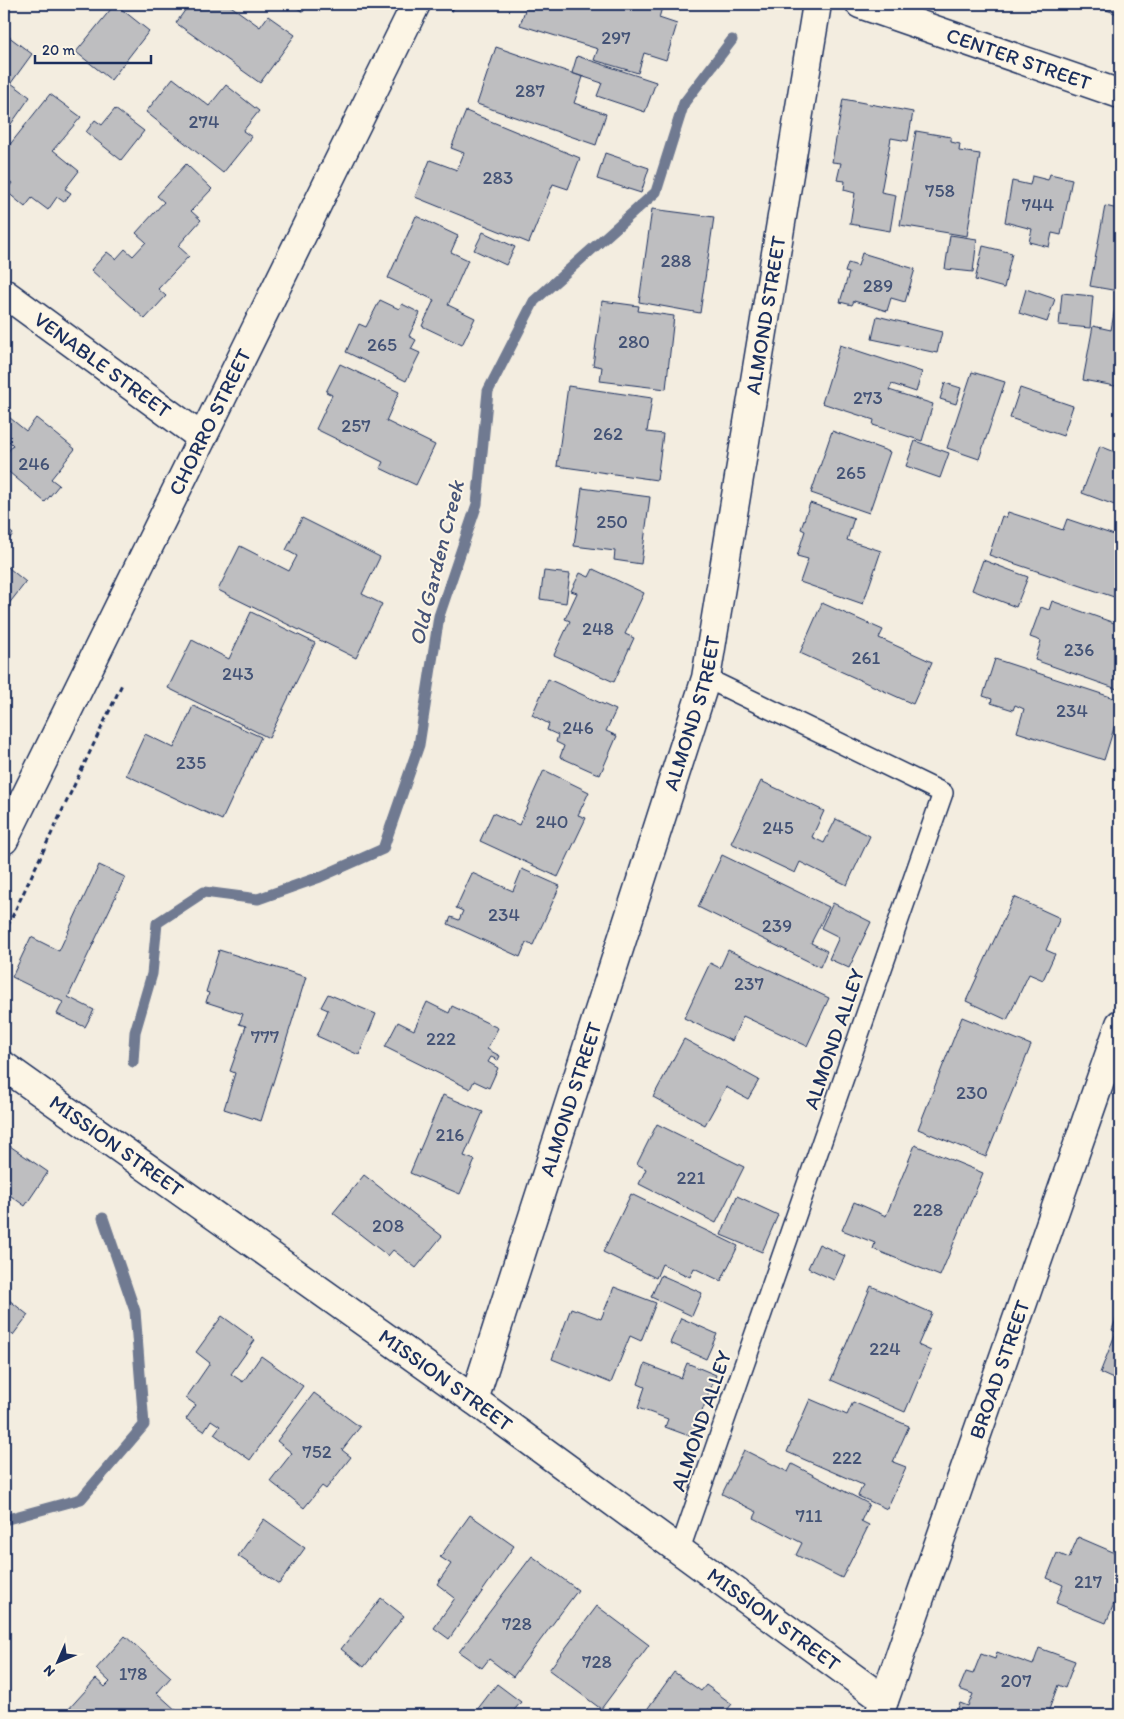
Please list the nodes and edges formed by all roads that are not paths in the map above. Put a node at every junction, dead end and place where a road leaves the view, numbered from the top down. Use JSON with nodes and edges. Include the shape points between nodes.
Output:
{"nodes":[{"id":1,"x":416,"y":4,"type":"edge"},
{"id":2,"x":817,"y":4,"type":"edge"},
{"id":3,"x":860,"y":4,"type":"edge"},
{"id":4,"x":1120,"y":94,"type":"edge"},
{"id":5,"x":4,"y":294,"type":"edge"},
{"id":6,"x":201,"y":436,"type":"junction"},
{"id":7,"x":706,"y":678,"type":"junction"},
{"id":8,"x":4,"y":840,"type":"edge"},
{"id":9,"x":1120,"y":1024,"type":"edge"},
{"id":10,"x":4,"y":1066,"type":"edge"},
{"id":11,"x":474,"y":1400,"type":"junction"},
{"id":12,"x":680,"y":1549,"type":"junction"},
{"id":13,"x":882,"y":1708,"type":"edge"}],
"edges":[{"from":1,"to":6,"type":"street","name":"CHORRO STREET"},
{"from":2,"to":7,"type":"street","name":"ALMOND STREET"},
{"from":3,"to":4,"type":"street","name":"CENTER STREET"},
{"from":5,"to":6,"type":"street","name":"VENABLE STREET"},
{"from":6,"to":8,"type":"street","name":"CHORRO STREET"},
{"from":7,"to":11,"type":"street","name":"ALMOND STREET"},
{"from":7,"to":12,"type":"lane","name":"ALMOND ALLEY","via":[[943,792]]},
{"from":9,"to":13,"type":"street","name":"BROAD STREET"},
{"from":10,"to":11,"type":"street","name":"MISSION STREET"},
{"from":11,"to":12,"type":"street","name":"MISSION STREET"},
{"from":12,"to":13,"type":"street","name":"MISSION STREET"}]}
